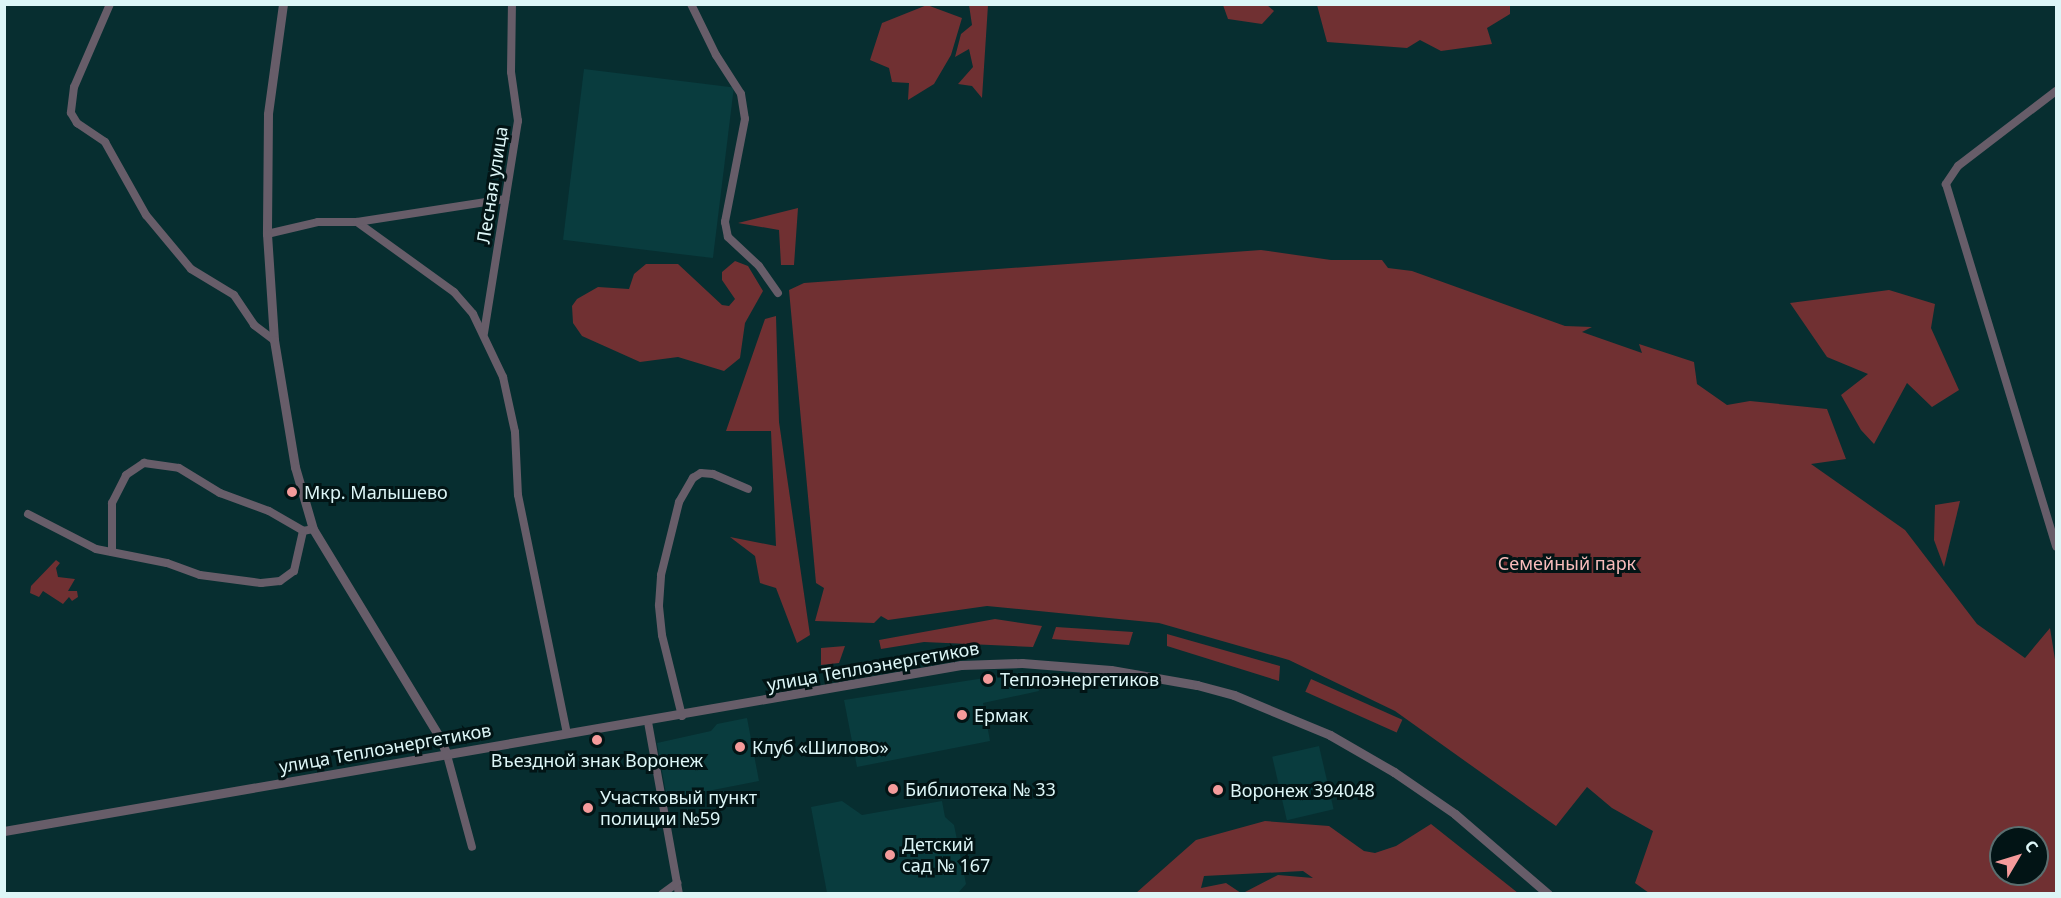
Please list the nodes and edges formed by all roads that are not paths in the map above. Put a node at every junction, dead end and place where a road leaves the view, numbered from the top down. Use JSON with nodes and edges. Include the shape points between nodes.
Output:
{"nodes":[{"id":1,"x":110,"y":4,"type":"edge"},
{"id":2,"x":283,"y":4,"type":"edge"},
{"id":3,"x":512,"y":4,"type":"edge"},
{"id":4,"x":692,"y":4,"type":"edge"},
{"id":5,"x":2056,"y":92,"type":"edge"},
{"id":6,"x":505,"y":199,"type":"junction"},
{"id":7,"x":357,"y":222,"type":"junction"},
{"id":8,"x":267,"y":234,"type":"junction"},
{"id":9,"x":778,"y":293,"type":"dead end"},
{"id":10,"x":484,"y":333,"type":"junction"},
{"id":11,"x":274,"y":340,"type":"junction"},
{"id":12,"x":748,"y":489,"type":"dead end"},
{"id":13,"x":28,"y":514,"type":"dead end"},
{"id":14,"x":313,"y":529,"type":"junction"},
{"id":15,"x":303,"y":531,"type":"junction"},
{"id":16,"x":2056,"y":546,"type":"edge"},
{"id":17,"x":112,"y":552,"type":"junction"},
{"id":18,"x":682,"y":716,"type":"junction"},
{"id":19,"x":648,"y":722,"type":"junction"},
{"id":20,"x":567,"y":733,"type":"junction"},
{"id":21,"x":447,"y":755,"type":"junction"},
{"id":22,"x":4,"y":831,"type":"edge"},
{"id":23,"x":472,"y":847,"type":"dead end"},
{"id":24,"x":677,"y":884,"type":"junction"},
{"id":25,"x":662,"y":894,"type":"edge"},
{"id":26,"x":679,"y":894,"type":"edge"},
{"id":27,"x":1548,"y":894,"type":"edge"}],
"edges":[{"from":1,"to":11,"type":"street","via":[[74,87],[71,113],[77,123],[105,142],[146,215],[191,269],[234,295],[254,325]]},
{"from":2,"to":8,"type":"street","via":[[268,114]]},
{"from":3,"to":6,"type":"street","name":"Лесная улица","via":[[511,72],[518,121]]},
{"from":4,"to":9,"type":"street","via":[[716,55],[741,94],[745,118],[725,222],[728,237],[759,266]]},
{"from":5,"to":16,"type":"street","via":[[1958,166],[1947,184]]},
{"from":6,"to":7,"type":"street"},
{"from":6,"to":10,"type":"street","name":"Лесная улица"},
{"from":7,"to":8,"type":"street","via":[[318,222]]},
{"from":7,"to":10,"type":"street","via":[[454,292]]},
{"from":8,"to":11,"type":"street"},
{"from":10,"to":20,"type":"street","via":[[503,377],[515,432],[518,495]]},
{"from":11,"to":14,"type":"street","via":[[296,466]]},
{"from":12,"to":18,"type":"street","via":[[701,473],[693,478],[679,502],[661,575],[659,605],[662,635]]},
{"from":13,"to":17,"type":"street","via":[[87,544]]},
{"from":14,"to":15,"type":"street"},
{"from":14,"to":21,"type":"street"},
{"from":15,"to":17,"type":"street","via":[[294,571],[280,582],[200,575],[167,563]]},
{"from":15,"to":17,"type":"street","via":[[269,511],[220,493],[179,468],[144,462],[126,475],[112,503]]},
{"from":18,"to":19,"type":"street","name":"улица Теплоэнергетиков"},
{"from":18,"to":27,"type":"street","name":"улица Теплоэнергетиков","via":[[995,662],[1111,670],[1197,685],[1234,695],[1312,727],[1395,772],[1455,814]]},
{"from":19,"to":20,"type":"street","name":"улица Теплоэнергетиков"},
{"from":19,"to":24,"type":"street"},
{"from":20,"to":21,"type":"street","name":"улица Теплоэнергетиков"},
{"from":21,"to":22,"type":"street","name":"улица Теплоэнергетиков"},
{"from":21,"to":23,"type":"street"},
{"from":24,"to":25,"type":"street"},
{"from":24,"to":26,"type":"street"}]}
